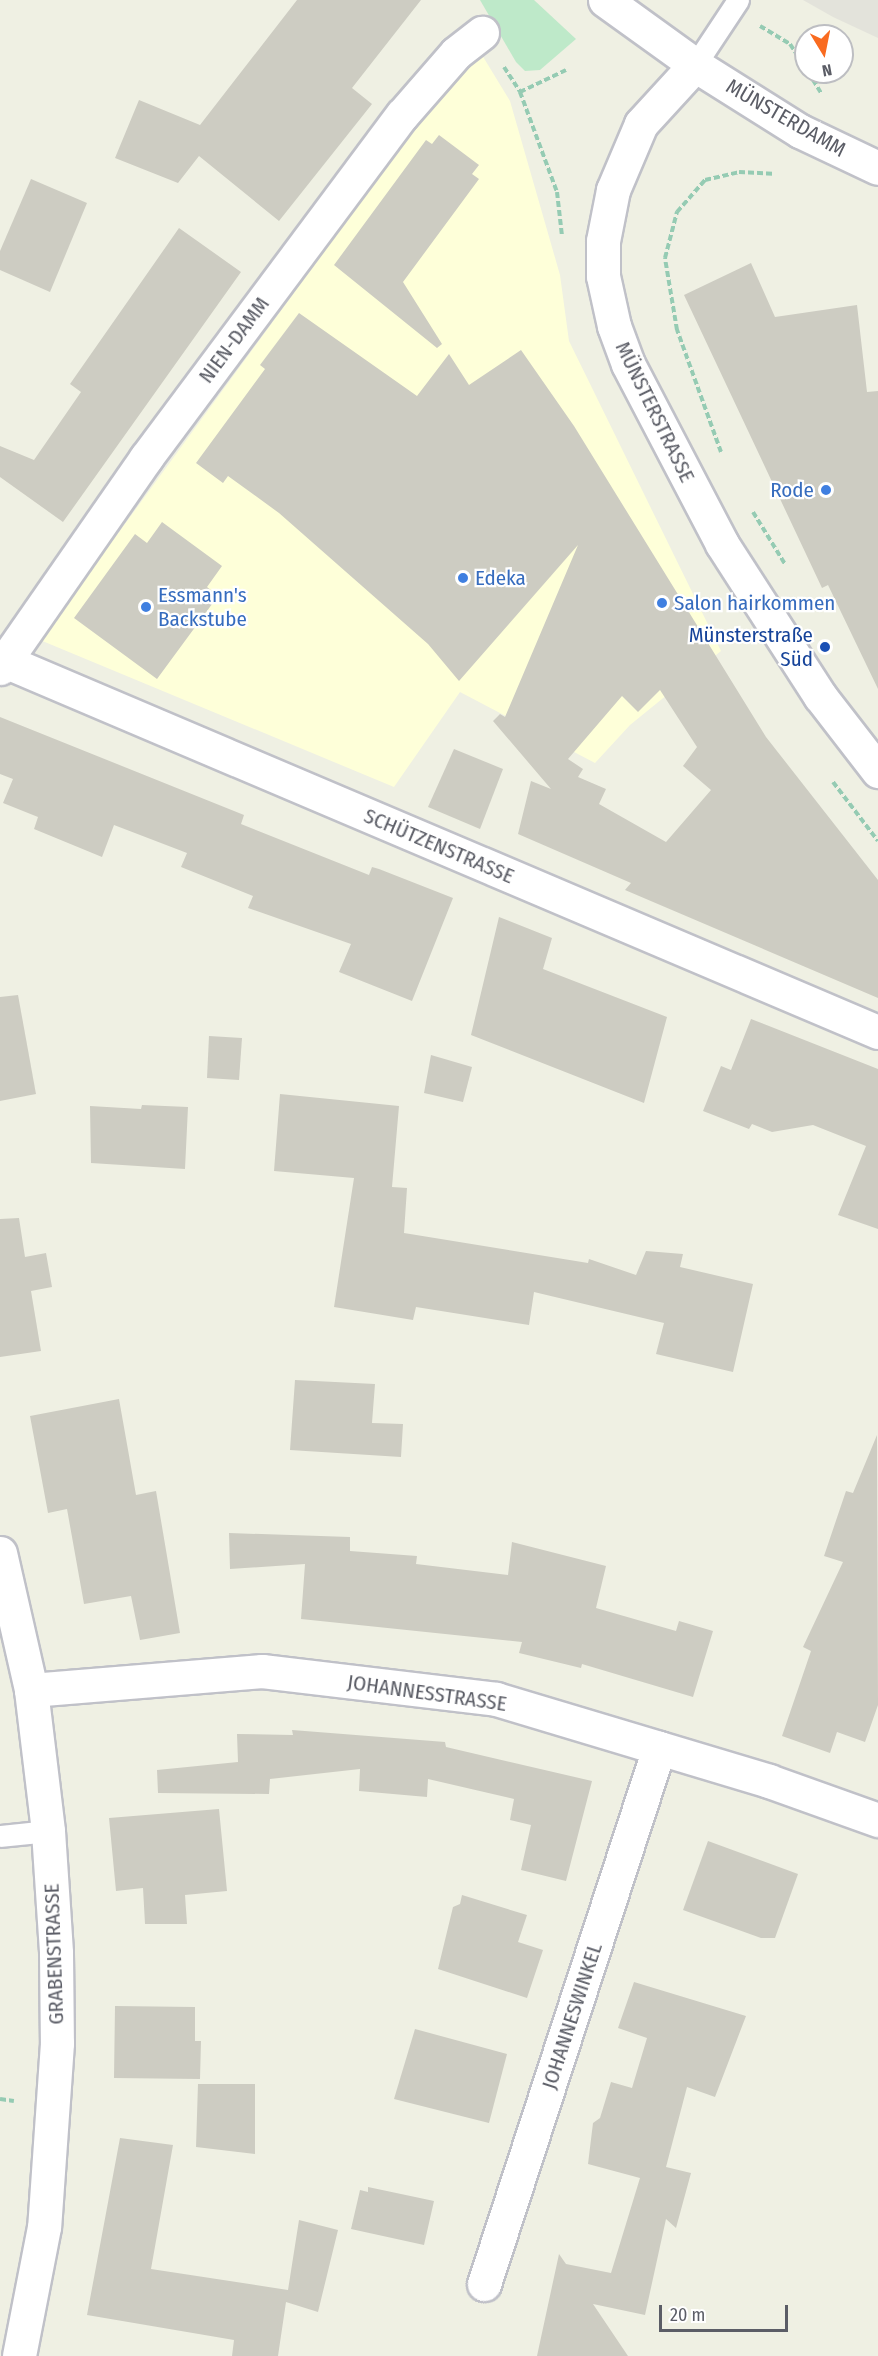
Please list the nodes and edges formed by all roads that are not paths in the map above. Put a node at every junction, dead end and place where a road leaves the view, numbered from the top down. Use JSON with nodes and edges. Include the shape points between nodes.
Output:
{"nodes":[{"id":1,"x":605,"y":0,"type":"edge"},
{"id":2,"x":738,"y":0,"type":"edge"},
{"id":3,"x":482,"y":33,"type":"dead end"},
{"id":4,"x":694,"y":65,"type":"junction"},
{"id":5,"x":878,"y":168,"type":"edge"},
{"id":6,"x":1,"y":663,"type":"edge"},
{"id":7,"x":878,"y":771,"type":"edge"},
{"id":8,"x":878,"y":1032,"type":"edge"},
{"id":9,"x":0,"y":1553,"type":"edge"},
{"id":10,"x":31,"y":1690,"type":"junction"},
{"id":11,"x":659,"y":1748,"type":"junction"},
{"id":12,"x":876,"y":1812,"type":"edge"},
{"id":13,"x":48,"y":1831,"type":"junction"},
{"id":14,"x":0,"y":1836,"type":"edge"},
{"id":15,"x":484,"y":2284,"type":"dead end"},
{"id":16,"x":19,"y":2356,"type":"edge"}],
"edges":[{"from":1,"to":4,"type":"street"},
{"from":2,"to":4,"type":"lane"},
{"from":3,"to":6,"type":"street","name":"NIEN-DAMM","via":[[456,53],[395,125],[146,458]]},
{"from":4,"to":5,"type":"street","name":"MÜNSTERDAMM","via":[[800,131]]},
{"from":4,"to":7,"type":"street","name":"MÜNSTERSTRASSE","via":[[641,124],[613,190],[603,241],[603,276],[614,326],[628,364],[722,544],[820,696]]},
{"from":6,"to":8,"type":"street","name":"SCHÜTZENSTRASSE"},
{"from":9,"to":10,"type":"street","name":"GRABENSTRASSE"},
{"from":10,"to":11,"type":"street","name":"JOHANNESSTRASSE","via":[[262,1671],[496,1699]]},
{"from":10,"to":13,"type":"street","name":"GRABENSTRASSE"},
{"from":11,"to":12,"type":"street","name":"JOHANNESSTRASSE"},
{"from":11,"to":15,"type":"street","name":"JOHANNESWINKEL"},
{"from":13,"to":14,"type":"lane"},
{"from":13,"to":16,"type":"street","name":"GRABENSTRASSE","via":[[57,2043],[44,2227]]}]}
